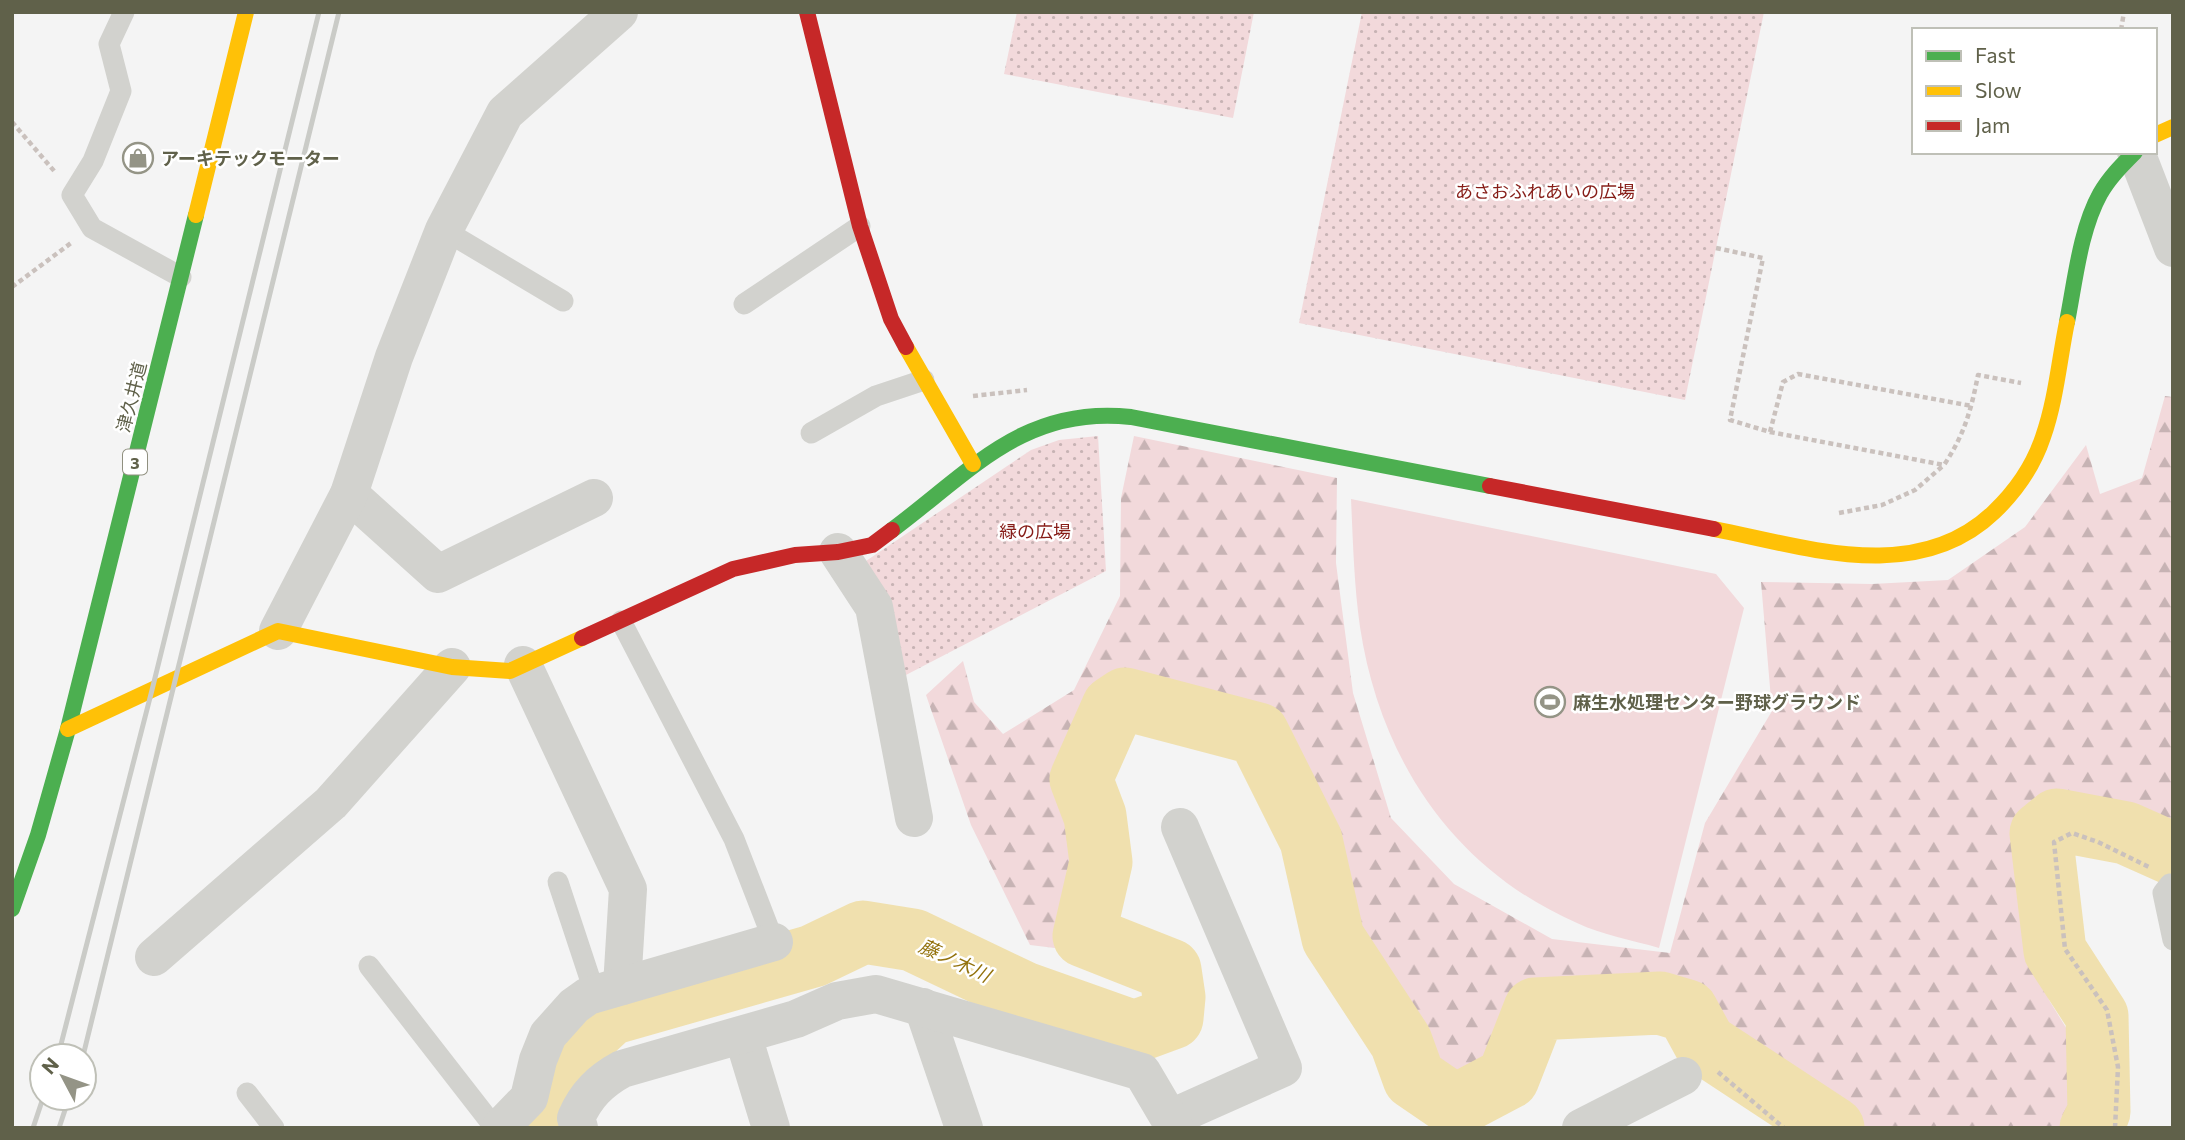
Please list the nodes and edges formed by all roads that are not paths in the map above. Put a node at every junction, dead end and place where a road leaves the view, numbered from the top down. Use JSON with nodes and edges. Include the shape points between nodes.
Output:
{"nodes":[{"id":1,"x":124,"y":12,"type":"edge"},
{"id":2,"x":246,"y":12,"type":"edge"},
{"id":3,"x":619,"y":12,"type":"edge"},
{"id":4,"x":807,"y":12,"type":"edge"},
{"id":5,"x":2173,"y":127,"type":"edge"},
{"id":6,"x":2157,"y":134,"type":"edge"},
{"id":7,"x":2133,"y":154,"type":"edge"},
{"id":8,"x":2136,"y":154,"type":"edge"},
{"id":9,"x":860,"y":226,"type":"junction"},
{"id":10,"x":444,"y":230,"type":"junction"},
{"id":11,"x":2173,"y":248,"type":"edge"},
{"id":12,"x":181,"y":277,"type":"junction"},
{"id":13,"x":563,"y":301,"type":"dead end"},
{"id":14,"x":744,"y":303,"type":"dead end"},
{"id":15,"x":924,"y":380,"type":"junction"},
{"id":16,"x":811,"y":433,"type":"dead end"},
{"id":17,"x":973,"y":464,"type":"junction"},
{"id":18,"x":349,"y":494,"type":"junction"},
{"id":19,"x":594,"y":498,"type":"dead end"},
{"id":20,"x":838,"y":552,"type":"junction"},
{"id":21,"x":621,"y":621,"type":"junction"},
{"id":22,"x":278,"y":631,"type":"junction"},
{"id":23,"x":523,"y":665,"type":"junction"},
{"id":24,"x":452,"y":667,"type":"junction"},
{"id":25,"x":68,"y":729,"type":"junction"},
{"id":26,"x":914,"y":818,"type":"dead end"},
{"id":27,"x":1180,"y":827,"type":"dead end"},
{"id":28,"x":558,"y":882,"type":"dead end"},
{"id":29,"x":2170,"y":884,"type":"road end"},
{"id":30,"x":12,"y":909,"type":"edge"},
{"id":31,"x":2173,"y":940,"type":"edge"},
{"id":32,"x":774,"y":942,"type":"joint"},
{"id":33,"x":154,"y":957,"type":"dead end"},
{"id":34,"x":369,"y":966,"type":"dead end"},
{"id":35,"x":609,"y":990,"type":"junction"},
{"id":36,"x":923,"y":1007,"type":"junction"},
{"id":37,"x":743,"y":1036,"type":"junction"},
{"id":38,"x":1700,"y":1073,"type":"road end"},
{"id":39,"x":247,"y":1093,"type":"dead end"},
{"id":40,"x":560,"y":1108,"type":"edge"},
{"id":41,"x":1173,"y":1123,"type":"edge"},
{"id":42,"x":274,"y":1128,"type":"edge"},
{"id":43,"x":497,"y":1128,"type":"edge"},
{"id":44,"x":771,"y":1128,"type":"edge"},
{"id":45,"x":964,"y":1128,"type":"edge"},
{"id":46,"x":1581,"y":1128,"type":"edge"}],
"edges":[{"from":1,"to":12,"type":"lane","via":[[109,44],[121,91],[93,161],[72,195],[92,228]]},
{"from":2,"to":12,"type":"street","name":"津久井道","number":"3"},
{"from":3,"to":10,"type":"street","via":[[505,113]]},
{"from":4,"to":9,"type":"street"},
{"from":5,"to":6,"type":"street"},
{"from":7,"to":17,"type":"street","via":[[2098,197],[2086,232],[2046,433],[2029,472],[2008,502],[1980,526],[1950,544],[1917,555],[1879,558],[1842,554],[1104,414],[1045,425]]},
{"from":8,"to":11,"type":"street"},
{"from":9,"to":14,"type":"lane"},
{"from":9,"to":15,"type":"street","via":[[891,319]]},
{"from":10,"to":13,"type":"lane"},
{"from":10,"to":18,"type":"street","via":[[394,357]]},
{"from":12,"to":25,"type":"street","name":"津久井道","number":"3"},
{"from":15,"to":16,"type":"lane","via":[[876,396]]},
{"from":15,"to":17,"type":"street"},
{"from":17,"to":20,"type":"street","via":[[872,545]]},
{"from":18,"to":19,"type":"street","via":[[438,575]]},
{"from":18,"to":22,"type":"street"},
{"from":20,"to":21,"type":"street","via":[[795,555],[733,569]]},
{"from":20,"to":26,"type":"street","via":[[874,607]]},
{"from":21,"to":23,"type":"street"},
{"from":21,"to":32,"type":"lane","via":[[734,839]]},
{"from":22,"to":24,"type":"street"},
{"from":22,"to":25,"type":"street"},
{"from":23,"to":24,"type":"street","via":[[510,671]]},
{"from":23,"to":35,"type":"street","via":[[628,889]]},
{"from":24,"to":33,"type":"street","via":[[331,803]]},
{"from":25,"to":30,"type":"street","name":"津久井道","number":"3"},
{"from":27,"to":41,"type":"street","via":[[1283,1068]]},
{"from":28,"to":35,"type":"lane"},
{"from":29,"to":31,"type":"lane","via":[[2162,893]]},
{"from":32,"to":35,"type":"street"},
{"from":34,"to":43,"type":"lane"},
{"from":35,"to":40,"type":"street","via":[[574,1006],[548,1035],[538,1060]]},
{"from":36,"to":37,"type":"street","via":[[876,994],[837,1000]]},
{"from":36,"to":41,"type":"street","via":[[1142,1072]]},
{"from":36,"to":45,"type":"street"},
{"from":37,"to":40,"type":"street","via":[[622,1069]]},
{"from":37,"to":44,"type":"street"},
{"from":38,"to":46,"type":"street"},
{"from":39,"to":42,"type":"lane"},
{"from":40,"to":43,"type":"street"}]}
